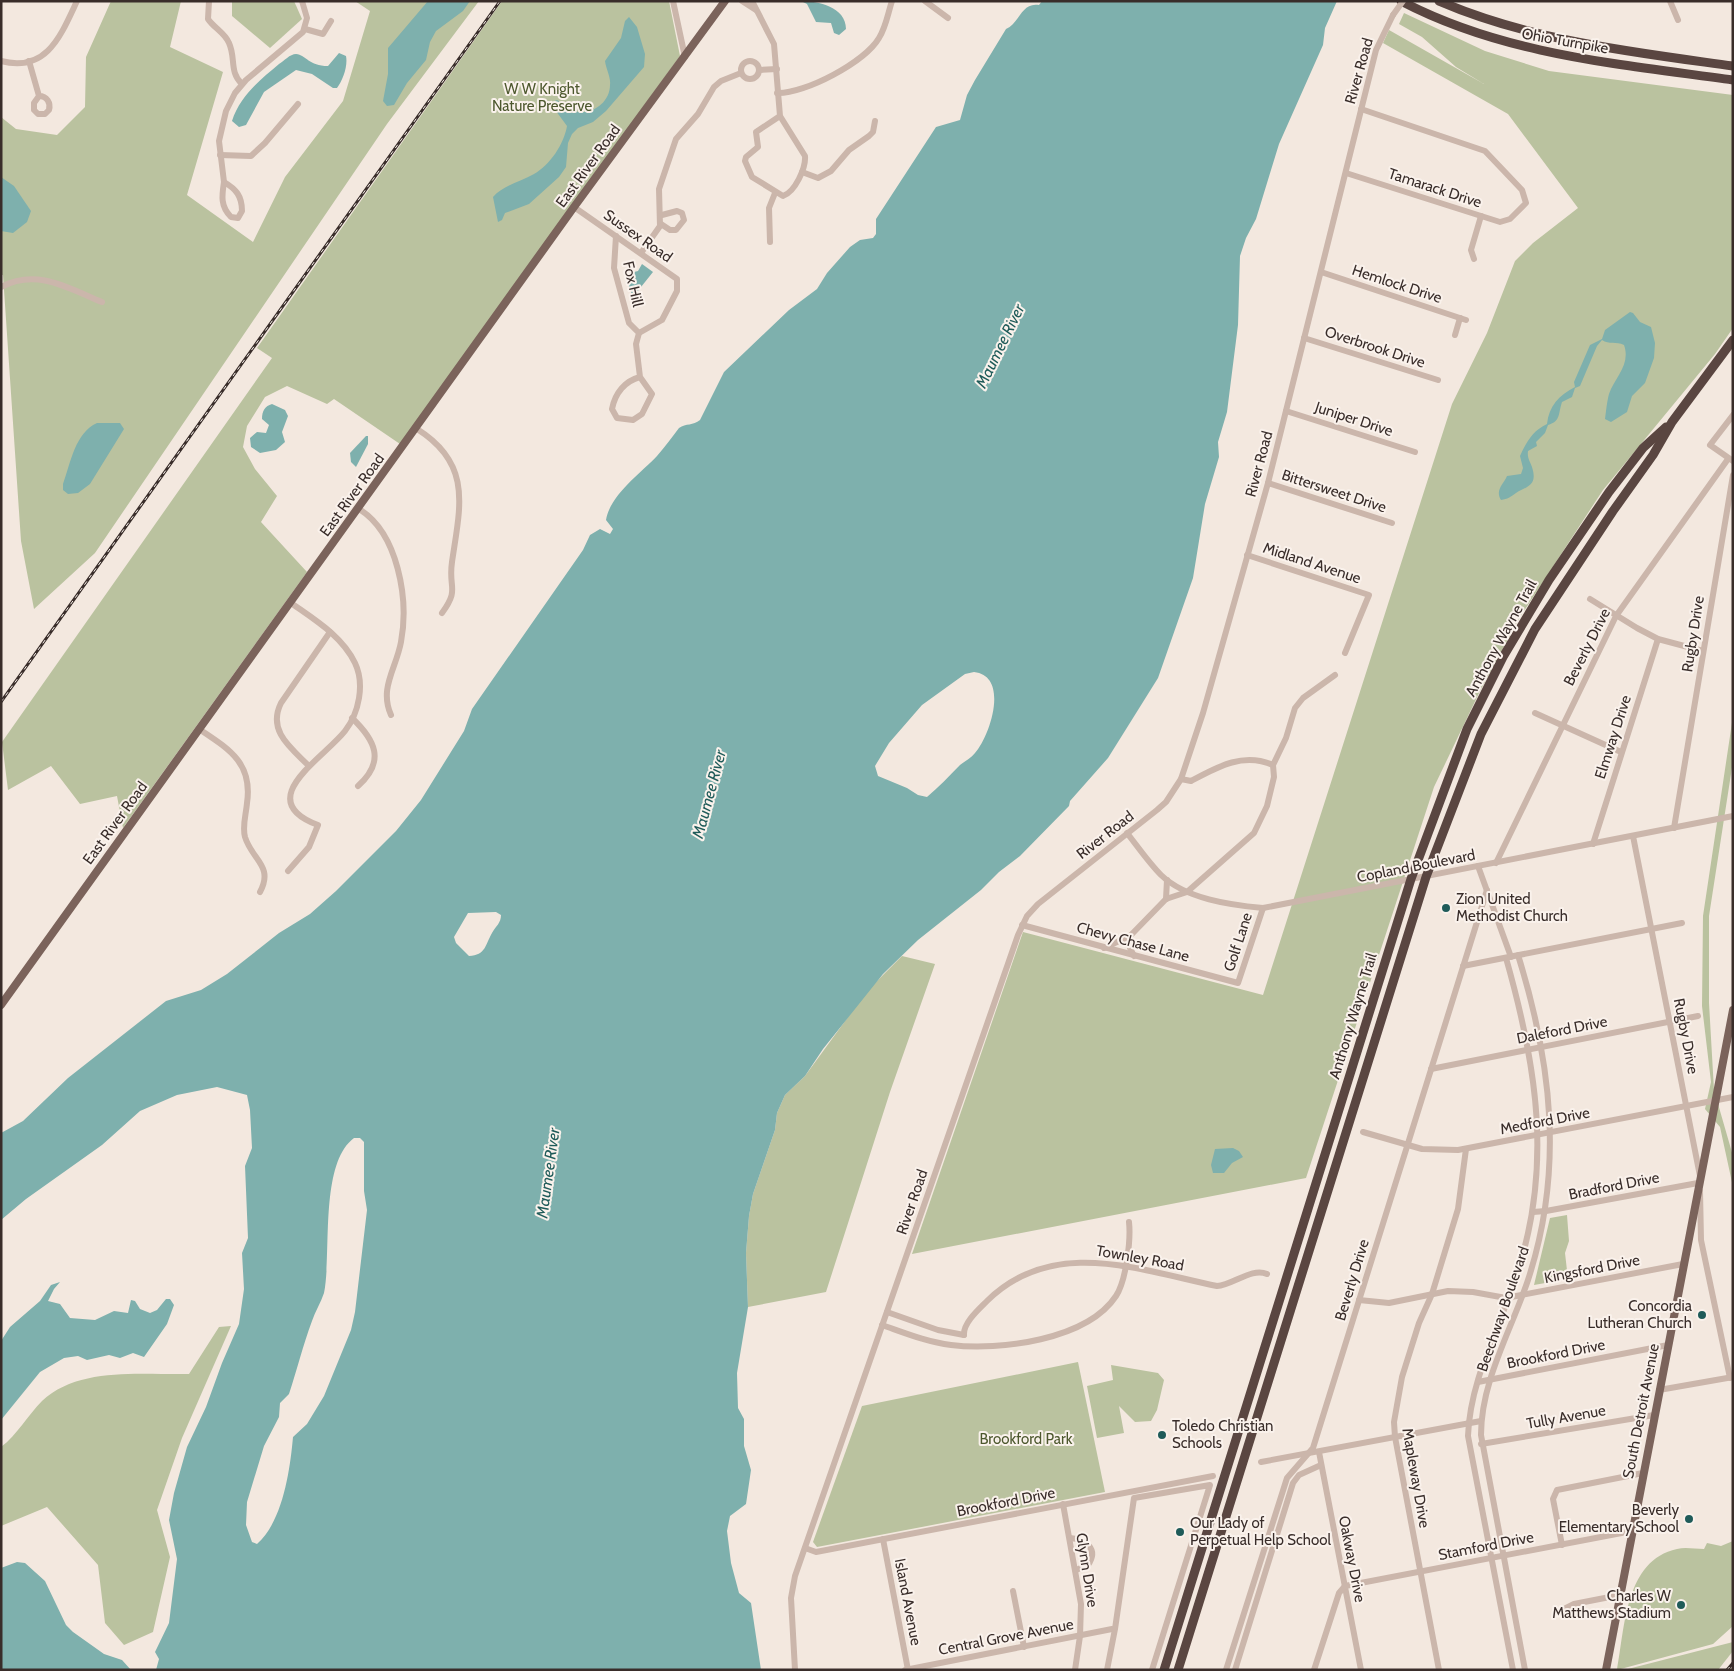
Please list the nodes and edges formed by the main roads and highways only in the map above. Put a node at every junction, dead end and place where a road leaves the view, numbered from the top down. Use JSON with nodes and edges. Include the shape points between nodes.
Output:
{"nodes":[{"id":1,"x":725,"y":1,"type":"edge"},
{"id":2,"x":1402,"y":1,"type":"edge"},
{"id":3,"x":1439,"y":1,"type":"edge"},
{"id":4,"x":1733,"y":66,"type":"edge"},
{"id":5,"x":1733,"y":80,"type":"edge"},
{"id":6,"x":1733,"y":340,"type":"edge"},
{"id":7,"x":1672,"y":422,"type":"junction"},
{"id":8,"x":1442,"y":791,"type":"junction"},
{"id":9,"x":1426,"y":876,"type":"junction"},
{"id":10,"x":1411,"y":879,"type":"junction"},
{"id":11,"x":1404,"y":948,"type":"junction"},
{"id":12,"x":1,"y":1005,"type":"edge"},
{"id":13,"x":1733,"y":1010,"type":"edge"},
{"id":14,"x":1165,"y":1670,"type":"edge"},
{"id":15,"x":1178,"y":1670,"type":"edge"},
{"id":16,"x":1606,"y":1670,"type":"edge"}],
"edges":[{"from":1,"to":12,"type":"main road","name":"East River Road"},
{"from":2,"to":5,"type":"highway","name":"Ohio Turnpike","via":[[1467,30],[1515,46],[1568,57]]},
{"from":3,"to":4,"type":"highway","name":"Ohio Turnpike","via":[[1516,29],[1569,41]]},
{"from":6,"to":7,"type":"highway","name":"Anthony Wayne Trail"},
{"from":7,"to":8,"type":"highway","name":"Anthony Wayne Trail","via":[[1643,448],[1549,580],[1503,657],[1467,728]]},
{"from":7,"to":9,"type":"highway","name":"Anthony Wayne Trail","via":[[1536,629],[1481,734]]},
{"from":8,"to":9,"type":"highway","via":[[1423,864]]},
{"from":8,"to":10,"type":"highway","name":"Anthony Wayne Trail"},
{"from":9,"to":11,"type":"highway","name":"Anthony Wayne Trail"},
{"from":10,"to":11,"type":"highway","via":[[1415,893]]},
{"from":10,"to":14,"type":"highway","name":"Anthony Wayne Trail"},
{"from":11,"to":15,"type":"highway","name":"Anthony Wayne Trail"},
{"from":13,"to":16,"type":"main road","name":"South Detroit Avenue"}]}
